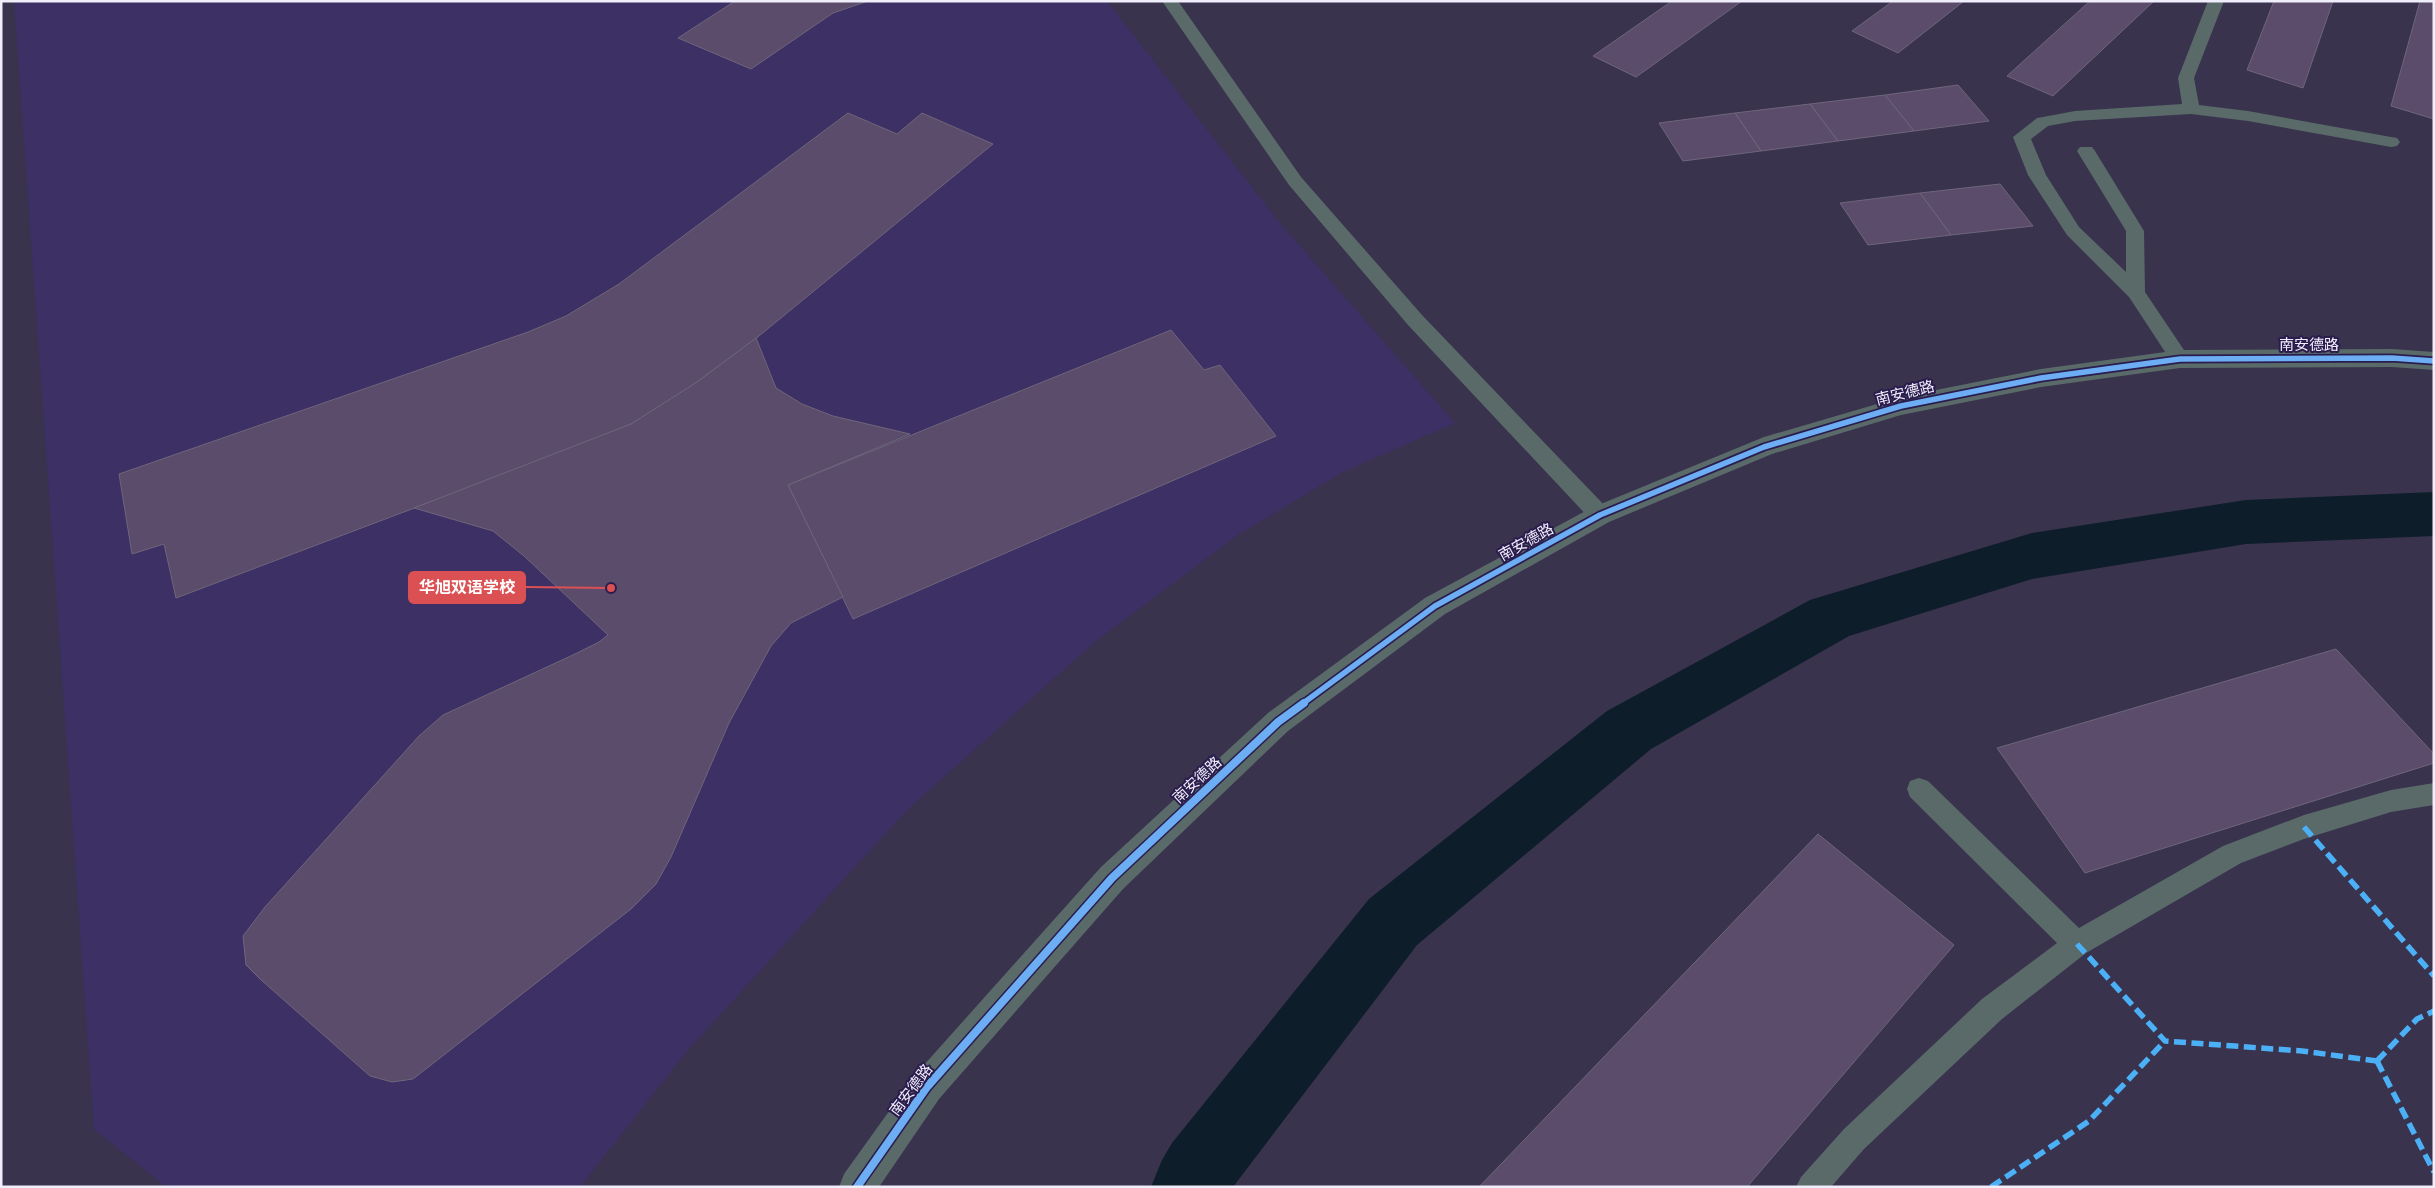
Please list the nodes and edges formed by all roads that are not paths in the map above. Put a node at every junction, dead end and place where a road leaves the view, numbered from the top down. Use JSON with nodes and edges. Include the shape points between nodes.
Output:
{"nodes":[{"id":1,"x":1170,"y":1,"type":"edge"},
{"id":2,"x":2216,"y":1,"type":"edge"},
{"id":3,"x":2191,"y":109,"type":"junction"},
{"id":4,"x":2391,"y":142,"type":"dead end"},
{"id":5,"x":2086,"y":151,"type":"dead end"},
{"id":6,"x":2136,"y":292,"type":"junction"},
{"id":7,"x":2180,"y":359,"type":"junction"},
{"id":8,"x":2434,"y":361,"type":"edge"},
{"id":9,"x":1600,"y":515,"type":"junction"},
{"id":10,"x":1919,"y":789,"type":"dead end"},
{"id":11,"x":2434,"y":794,"type":"edge"},
{"id":12,"x":2076,"y":944,"type":"junction"},
{"id":13,"x":857,"y":1187,"type":"edge"},
{"id":14,"x":1811,"y":1187,"type":"edge"}],
"edges":[{"from":1,"to":9,"type":"lane","via":[[1295,181],[1415,320]]},
{"from":2,"to":3,"type":"lane","via":[[2186,78]]},
{"from":3,"to":4,"type":"lane"},
{"from":3,"to":6,"type":"lane","via":[[2059,119],[2043,122],[2022,137],[2037,175],[2073,231]]},
{"from":5,"to":6,"type":"lane","via":[[2135,231]]},
{"from":6,"to":7,"type":"lane"},
{"from":7,"to":8,"type":"street","name":"南安德路","via":[[2392,358]]},
{"from":7,"to":9,"type":"street","name":"南安德路","via":[[2041,378],[1901,406],[1764,447]]},
{"from":9,"to":13,"type":"street","name":"南安德路","via":[[1435,606],[1278,722],[1112,878],[927,1087]]},
{"from":10,"to":12,"type":"lane"},
{"from":11,"to":12,"type":"lane","via":[[2391,801],[2304,827],[2232,854]]},
{"from":12,"to":14,"type":"lane","via":[[1992,1009],[1854,1139]]}]}
